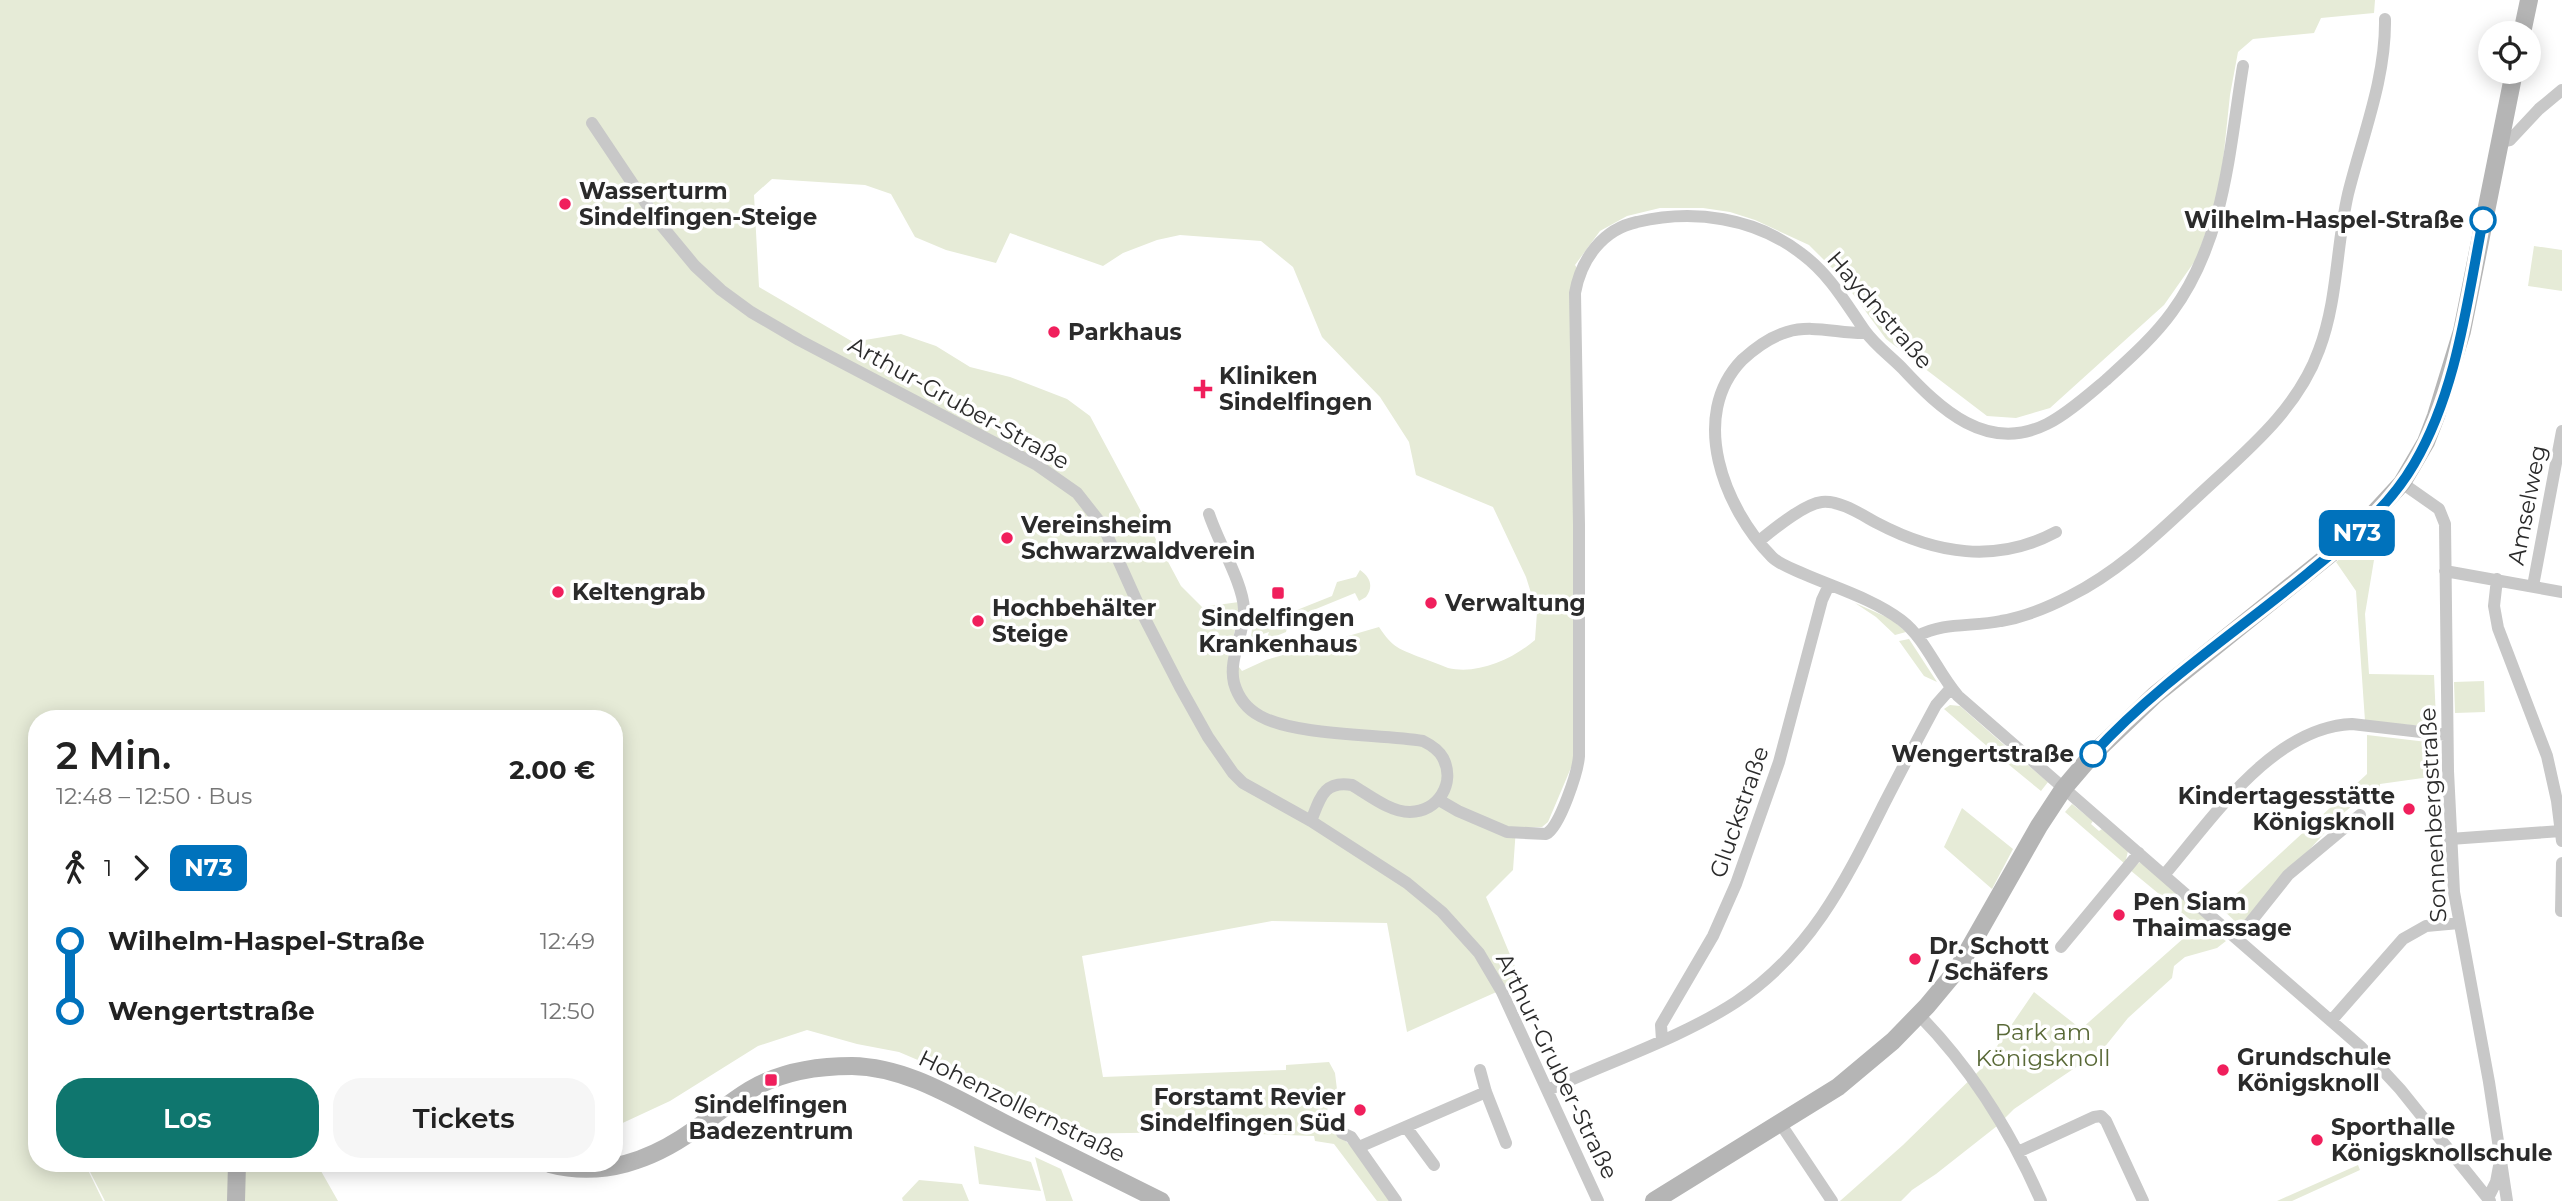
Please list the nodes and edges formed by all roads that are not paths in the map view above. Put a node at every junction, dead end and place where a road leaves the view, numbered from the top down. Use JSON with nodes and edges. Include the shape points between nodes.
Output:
{"nodes":[{"id":1,"x":2529,"y":0,"type":"edge"},
{"id":2,"x":2385,"y":19,"type":"dead end"},
{"id":3,"x":2525,"y":21,"type":"edge"},
{"id":4,"x":2243,"y":66,"type":"dead end"},
{"id":5,"x":2511,"y":84,"type":"edge"},
{"id":6,"x":2562,"y":90,"type":"edge"},
{"id":7,"x":592,"y":123,"type":"dead end"},
{"id":8,"x":2499,"y":142,"type":"junction"},
{"id":9,"x":1866,"y":332,"type":"junction"},
{"id":10,"x":2562,"y":431,"type":"edge"},
{"id":11,"x":2402,"y":482,"type":"junction"},
{"id":12,"x":1209,"y":514,"type":"dead end"},
{"id":13,"x":2056,"y":532,"type":"dead end"},
{"id":14,"x":1759,"y":541,"type":"junction"},
{"id":15,"x":2445,"y":571,"type":"junction"},
{"id":16,"x":2497,"y":579,"type":"junction"},
{"id":17,"x":1829,"y":585,"type":"junction"},
{"id":18,"x":2533,"y":586,"type":"junction"},
{"id":19,"x":2562,"y":592,"type":"edge"},
{"id":20,"x":1918,"y":636,"type":"junction"},
{"id":21,"x":1951,"y":688,"type":"junction"},
{"id":22,"x":2447,"y":735,"type":"junction"},
{"id":23,"x":2064,"y":788,"type":"junction"},
{"id":24,"x":1439,"y":800,"type":"junction"},
{"id":25,"x":2360,"y":815,"type":"dead end"},
{"id":26,"x":1311,"y":821,"type":"junction"},
{"id":27,"x":2561,"y":836,"type":"edge"},
{"id":28,"x":2450,"y":839,"type":"junction"},
{"id":29,"x":2139,"y":853,"type":"junction"},
{"id":30,"x":2562,"y":863,"type":"edge"},
{"id":31,"x":2165,"y":874,"type":"junction"},
{"id":32,"x":2561,"y":911,"type":"edge"},
{"id":33,"x":2459,"y":923,"type":"junction"},
{"id":34,"x":2237,"y":939,"type":"junction"},
{"id":35,"x":2061,"y":947,"type":"dead end"},
{"id":36,"x":1919,"y":1015,"type":"junction"},
{"id":37,"x":2332,"y":1021,"type":"junction"},
{"id":38,"x":1662,"y":1040,"type":"junction"},
{"id":39,"x":1480,"y":1070,"type":"dead end"},
{"id":40,"x":1548,"y":1090,"type":"junction"},
{"id":41,"x":1486,"y":1092,"type":"junction"},
{"id":42,"x":1780,"y":1123,"type":"junction"},
{"id":43,"x":1406,"y":1127,"type":"junction"},
{"id":44,"x":1342,"y":1133,"type":"dead end"},
{"id":45,"x":1506,"y":1143,"type":"dead end"},
{"id":46,"x":1359,"y":1147,"type":"junction"},
{"id":47,"x":2018,"y":1152,"type":"junction"},
{"id":48,"x":2500,"y":1162,"type":"junction"},
{"id":49,"x":1434,"y":1164,"type":"dead end"},
{"id":50,"x":623,"y":1165,"type":"edge"},
{"id":51,"x":237,"y":1172,"type":"edge"},
{"id":52,"x":2489,"y":1200,"type":"edge"},
{"id":53,"x":236,"y":1201,"type":"edge"},
{"id":54,"x":1161,"y":1201,"type":"edge"},
{"id":55,"x":1396,"y":1201,"type":"edge"},
{"id":56,"x":1598,"y":1201,"type":"edge"},
{"id":57,"x":1654,"y":1201,"type":"edge"},
{"id":58,"x":1832,"y":1201,"type":"edge"},
{"id":59,"x":2041,"y":1201,"type":"edge"},
{"id":60,"x":2143,"y":1201,"type":"edge"},
{"id":61,"x":2507,"y":1201,"type":"edge"}],
"edges":[{"from":1,"to":3,"type":"street"},
{"from":2,"to":20,"type":"street","via":[[2378,81],[2339,239],[2328,324],[2307,379],[2289,406],[2140,550],[2104,576],[2026,614],[1930,629]]},
{"from":4,"to":9,"type":"street","name":"Haydnstraße","via":[[2226,180],[2197,269],[2165,321],[2115,371],[2059,416],[2015,433],[1974,428],[1918,386]]},
{"from":5,"to":8,"type":"street"},
{"from":6,"to":8,"type":"street","via":[[2510,140]]},
{"from":7,"to":26,"type":"street","name":"Arthur-Gruber-Straße","via":[[657,220],[721,290],[799,340],[1037,466],[1077,493],[1103,526],[1161,650],[1223,760],[1243,783]]},
{"from":8,"to":11,"type":"street","via":[[2453,363],[2426,442]]},
{"from":9,"to":14,"type":"street","via":[[1789,331],[1749,353],[1726,381],[1716,414],[1720,466],[1731,498]]},
{"from":9,"to":24,"type":"street","name":"Haydnstraße","via":[[1835,284],[1801,253],[1730,220],[1704,215],[1659,217],[1618,227],[1596,247],[1580,273],[1576,293],[1577,774],[1554,827],[1546,834],[1507,832]]},
{"from":10,"to":18,"type":"street","name":"Amselweg"},
{"from":11,"to":15,"type":"street","name":"Sonnenbergstraße","via":[[2443,514]]},
{"from":11,"to":23,"type":"street","via":[[2354,536],[2133,714]]},
{"from":12,"to":24,"type":"street","via":[[1242,597],[1244,613],[1233,669],[1245,705],[1290,726],[1423,741],[1439,752],[1446,766]]},
{"from":13,"to":14,"type":"street","via":[[2035,543],[1998,552],[1964,550],[1904,536],[1851,509],[1821,502]]},
{"from":14,"to":17,"type":"street","via":[[1776,561]]},
{"from":15,"to":16,"type":"street"},
{"from":15,"to":22,"type":"street","name":"Sonnenbergstraße"},
{"from":16,"to":18,"type":"street"},
{"from":16,"to":27,"type":"street","via":[[2495,617],[2547,756]]},
{"from":17,"to":20,"type":"street","via":[[1880,607]]},
{"from":17,"to":38,"type":"street","name":"Gluckstraße","via":[[1779,762],[1737,884],[1713,936],[1661,1025]]},
{"from":18,"to":19,"type":"street"},
{"from":20,"to":21,"type":"street"},
{"from":21,"to":23,"type":"street"},
{"from":21,"to":38,"type":"street","via":[[1936,705],[1843,886],[1816,927],[1748,994]]},
{"from":22,"to":28,"type":"street","name":"Sonnenbergstraße"},
{"from":22,"to":31,"type":"street","via":[[2352,724],[2315,731],[2250,777]]},
{"from":23,"to":29,"type":"street"},
{"from":23,"to":36,"type":"street","via":[[1956,970]]},
{"from":24,"to":26,"type":"street","via":[[1422,811],[1401,811],[1352,786],[1334,785],[1321,797]]},
{"from":25,"to":34,"type":"street","via":[[2288,875]]},
{"from":26,"to":40,"type":"street","name":"Arthur-Gruber-Straße","via":[[1406,883],[1460,930],[1502,992]]},
{"from":27,"to":28,"type":"street"},
{"from":28,"to":33,"type":"street","name":"Sonnenbergstraße"},
{"from":29,"to":31,"type":"street"},
{"from":29,"to":35,"type":"street"},
{"from":30,"to":32,"type":"street"},
{"from":31,"to":34,"type":"street"},
{"from":33,"to":37,"type":"street","via":[[2426,926],[2403,939]]},
{"from":33,"to":48,"type":"street","name":"Sonnenbergstraße"},
{"from":34,"to":37,"type":"street"},
{"from":36,"to":42,"type":"street","via":[[1838,1087]]},
{"from":36,"to":47,"type":"street","via":[[1960,1060]]},
{"from":37,"to":52,"type":"street","via":[[2400,1089]]},
{"from":38,"to":40,"type":"street"},
{"from":39,"to":41,"type":"street"},
{"from":40,"to":56,"type":"street","name":"Arthur-Gruber-Straße"},
{"from":41,"to":43,"type":"street"},
{"from":41,"to":45,"type":"street"},
{"from":42,"to":57,"type":"street"},
{"from":42,"to":58,"type":"street"},
{"from":43,"to":46,"type":"street"},
{"from":43,"to":49,"type":"street"},
{"from":44,"to":46,"type":"street"},
{"from":46,"to":55,"type":"street"},
{"from":47,"to":59,"type":"street"},
{"from":47,"to":60,"type":"street","via":[[2101,1116]]},
{"from":48,"to":52,"type":"street","name":"Sonnenbergstraße"},
{"from":48,"to":61,"type":"street","name":"Sonnenbergstraße"},
{"from":50,"to":54,"type":"street","name":"Hohenzollernstraße","via":[[676,1143],[737,1098],[771,1080],[802,1070],[853,1066],[884,1069],[929,1085]]},
{"from":51,"to":53,"type":"street"}]}
